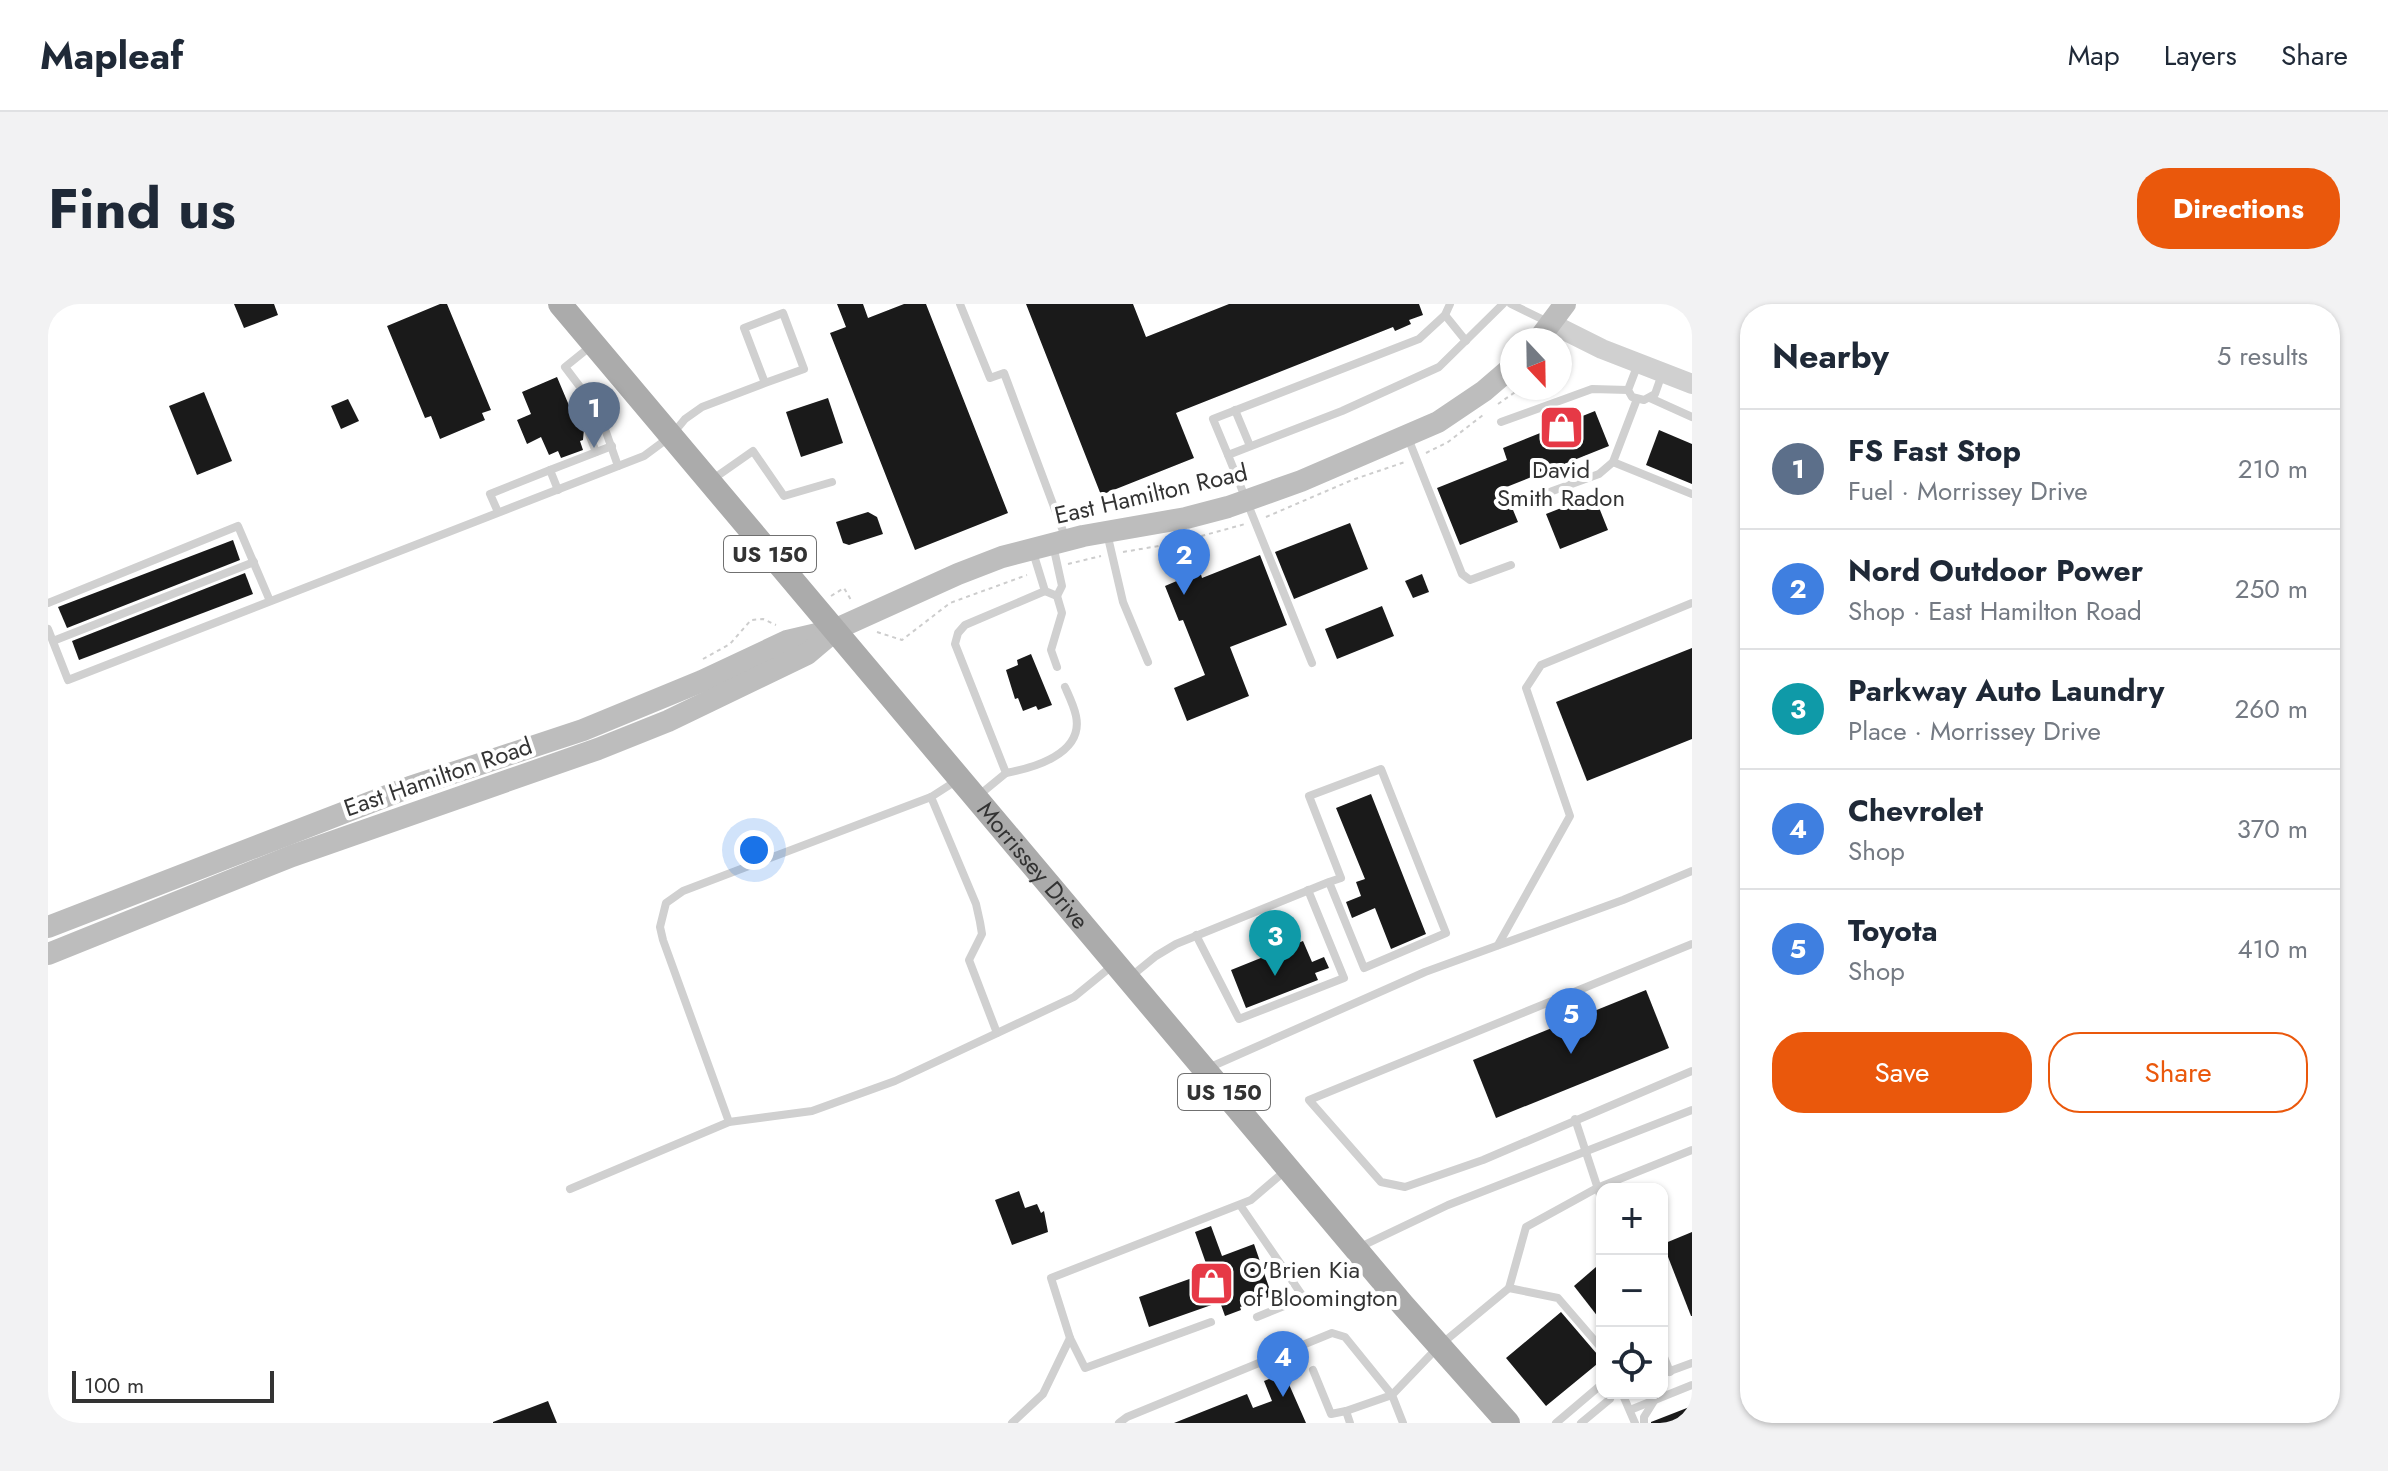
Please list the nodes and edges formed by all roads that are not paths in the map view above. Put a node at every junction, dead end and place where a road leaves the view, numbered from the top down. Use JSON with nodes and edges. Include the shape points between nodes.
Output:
{"nodes":[{"id":1,"x":560,"y":304,"type":"edge"},
{"id":2,"x":960,"y":304,"type":"edge"},
{"id":3,"x":1450,"y":304,"type":"edge"},
{"id":4,"x":1503,"y":304,"type":"edge"},
{"id":5,"x":1511,"y":304,"type":"edge"},
{"id":6,"x":1565,"y":304,"type":"edge"},
{"id":7,"x":1445,"y":315,"type":"junction"},
{"id":8,"x":1540,"y":328,"type":"edge"},
{"id":9,"x":1548,"y":328,"type":"edge"},
{"id":10,"x":1572,"y":340,"type":"edge"},
{"id":11,"x":1466,"y":341,"type":"junction"},
{"id":12,"x":593,"y":344,"type":"junction"},
{"id":13,"x":1638,"y":363,"type":"junction"},
{"id":14,"x":1662,"y":372,"type":"junction"},
{"id":15,"x":1500,"y":377,"type":"edge"},
{"id":16,"x":765,"y":383,"type":"junction"},
{"id":17,"x":1692,"y":384,"type":"edge"},
{"id":18,"x":1628,"y":390,"type":"junction"},
{"id":19,"x":584,"y":393,"type":"junction"},
{"id":20,"x":1650,"y":398,"type":"junction"},
{"id":21,"x":1637,"y":399,"type":"junction"},
{"id":22,"x":1235,"y":410,"type":"junction"},
{"id":23,"x":1692,"y":417,"type":"edge"},
{"id":24,"x":583,"y":419,"type":"dead end"},
{"id":25,"x":1501,"y":422,"type":"dead end"},
{"id":26,"x":589,"y":434,"type":"dead end"},
{"id":27,"x":671,"y":436,"type":"junction"},
{"id":28,"x":1408,"y":437,"type":"junction"},
{"id":29,"x":612,"y":446,"type":"junction"},
{"id":30,"x":1250,"y":446,"type":"junction"},
{"id":31,"x":596,"y":452,"type":"junction"},
{"id":32,"x":1228,"y":455,"type":"junction"},
{"id":33,"x":1613,"y":462,"type":"junction"},
{"id":34,"x":618,"y":466,"type":"junction"},
{"id":35,"x":550,"y":470,"type":"junction"},
{"id":36,"x":709,"y":481,"type":"junction"},
{"id":37,"x":832,"y":482,"type":"dead end"},
{"id":38,"x":558,"y":490,"type":"junction"},
{"id":39,"x":1692,"y":494,"type":"edge"},
{"id":40,"x":1536,"y":497,"type":"dead end"},
{"id":41,"x":1246,"y":501,"type":"junction"},
{"id":42,"x":498,"y":512,"type":"junction"},
{"id":43,"x":1107,"y":532,"type":"junction"},
{"id":44,"x":1050,"y":544,"type":"junction"},
{"id":45,"x":254,"y":562,"type":"junction"},
{"id":46,"x":1511,"y":565,"type":"dead end"},
{"id":47,"x":1045,"y":591,"type":"junction"},
{"id":48,"x":1057,"y":596,"type":"junction"},
{"id":49,"x":270,"y":601,"type":"junction"},
{"id":50,"x":48,"y":603,"type":"edge"},
{"id":51,"x":1692,"y":603,"type":"edge"},
{"id":52,"x":48,"y":629,"type":"edge"},
{"id":53,"x":834,"y":630,"type":"junction"},
{"id":54,"x":53,"y":641,"type":"junction"},
{"id":55,"x":1148,"y":662,"type":"dead end"},
{"id":56,"x":1312,"y":663,"type":"dead end"},
{"id":57,"x":1057,"y":667,"type":"dead end"},
{"id":58,"x":1065,"y":687,"type":"dead end"},
{"id":59,"x":1006,"y":773,"type":"junction"},
{"id":60,"x":959,"y":778,"type":"junction"},
{"id":61,"x":931,"y":797,"type":"junction"},
{"id":62,"x":976,"y":798,"type":"junction"},
{"id":63,"x":1692,"y":871,"type":"edge"},
{"id":64,"x":1329,"y":882,"type":"junction"},
{"id":65,"x":1308,"y":890,"type":"junction"},
{"id":66,"x":49,"y":924,"type":"edge"},
{"id":67,"x":1196,"y":935,"type":"junction"},
{"id":68,"x":1692,"y":944,"type":"edge"},
{"id":69,"x":1498,"y":945,"type":"junction"},
{"id":70,"x":55,"y":952,"type":"edge"},
{"id":71,"x":1122,"y":971,"type":"junction"},
{"id":72,"x":997,"y":1033,"type":"junction"},
{"id":73,"x":1206,"y":1070,"type":"junction"},
{"id":74,"x":1692,"y":1071,"type":"edge"},
{"id":75,"x":1692,"y":1110,"type":"edge"},
{"id":76,"x":1575,"y":1119,"type":"junction"},
{"id":77,"x":729,"y":1122,"type":"junction"},
{"id":78,"x":1692,"y":1150,"type":"edge"},
{"id":79,"x":1585,"y":1151,"type":"junction"},
{"id":80,"x":1288,"y":1168,"type":"junction"},
{"id":81,"x":1610,"y":1183,"type":"edge"},
{"id":82,"x":1596,"y":1185,"type":"edge"},
{"id":83,"x":570,"y":1189,"type":"dead end"},
{"id":84,"x":1596,"y":1189,"type":"edge"},
{"id":85,"x":1240,"y":1205,"type":"junction"},
{"id":86,"x":1356,"y":1249,"type":"junction"},
{"id":87,"x":1509,"y":1288,"type":"junction"},
{"id":88,"x":1257,"y":1317,"type":"dead end"},
{"id":89,"x":1211,"y":1322,"type":"dead end"},
{"id":90,"x":1070,"y":1338,"type":"junction"},
{"id":91,"x":1596,"y":1342,"type":"edge"},
{"id":92,"x":1439,"y":1346,"type":"junction"},
{"id":93,"x":1692,"y":1363,"type":"edge"},
{"id":94,"x":1313,"y":1370,"type":"dead end"},
{"id":95,"x":1668,"y":1372,"type":"edge"},
{"id":96,"x":1692,"y":1385,"type":"edge"},
{"id":97,"x":1596,"y":1389,"type":"edge"},
{"id":98,"x":1392,"y":1395,"type":"junction"},
{"id":99,"x":1610,"y":1399,"type":"edge"},
{"id":100,"x":1625,"y":1399,"type":"edge"},
{"id":101,"x":1654,"y":1400,"type":"junction"},
{"id":102,"x":1630,"y":1410,"type":"junction"},
{"id":103,"x":1346,"y":1411,"type":"junction"},
{"id":104,"x":1012,"y":1423,"type":"edge"},
{"id":105,"x":1119,"y":1423,"type":"edge"},
{"id":106,"x":1350,"y":1423,"type":"edge"},
{"id":107,"x":1403,"y":1423,"type":"edge"},
{"id":108,"x":1508,"y":1423,"type":"edge"},
{"id":109,"x":1556,"y":1423,"type":"edge"},
{"id":110,"x":1581,"y":1423,"type":"edge"},
{"id":111,"x":1635,"y":1423,"type":"edge"},
{"id":112,"x":1644,"y":1423,"type":"edge"}],
"edges":[{"from":1,"to":12,"type":"main road","name":"Morrissey Drive","number":"US 150"},
{"from":2,"to":44,"type":"lane","via":[[990,378],[1004,373]]},
{"from":3,"to":7,"type":"lane"},
{"from":4,"to":11,"type":"lane"},
{"from":5,"to":8,"type":"lane"},
{"from":6,"to":9,"type":"main road"},
{"from":7,"to":11,"type":"lane"},
{"from":7,"to":22,"type":"lane","via":[[1419,339]]},
{"from":10,"to":13,"type":"street"},
{"from":11,"to":30,"type":"lane","via":[[1439,367]]},
{"from":12,"to":19,"type":"lane","via":[[565,367]]},
{"from":12,"to":27,"type":"main road","name":"Morrissey Drive","number":"US 150"},
{"from":13,"to":14,"type":"street"},
{"from":13,"to":18,"type":"lane"},
{"from":14,"to":17,"type":"street"},
{"from":14,"to":20,"type":"lane"},
{"from":15,"to":28,"type":"main road","name":"East Hamilton Road","via":[[1465,405]]},
{"from":16,"to":16,"type":"lane","via":[[804,369],[783,313],[744,328]]},
{"from":16,"to":27,"type":"lane","via":[[702,407]]},
{"from":18,"to":21,"type":"lane"},
{"from":18,"to":25,"type":"lane","via":[[1592,389]]},
{"from":19,"to":24,"type":"lane","via":[[578,408]]},
{"from":19,"to":29,"type":"lane","via":[[599,412]]},
{"from":20,"to":21,"type":"lane"},
{"from":20,"to":23,"type":"lane"},
{"from":21,"to":33,"type":"lane"},
{"from":22,"to":30,"type":"lane"},
{"from":22,"to":32,"type":"lane","via":[[1213,419]]},
{"from":26,"to":31,"type":"lane"},
{"from":27,"to":34,"type":"lane","via":[[644,456]]},
{"from":27,"to":36,"type":"main road","name":"Morrissey Drive","number":"US 150"},
{"from":28,"to":41,"type":"main road","name":"East Hamilton Road"},
{"from":28,"to":46,"type":"lane","via":[[1462,574],[1470,580]]},
{"from":29,"to":31,"type":"lane"},
{"from":29,"to":34,"type":"lane"},
{"from":30,"to":32,"type":"lane"},
{"from":31,"to":35,"type":"lane"},
{"from":32,"to":41,"type":"lane"},
{"from":33,"to":39,"type":"lane"},
{"from":33,"to":40,"type":"lane","via":[[1599,474]]},
{"from":34,"to":38,"type":"lane"},
{"from":35,"to":38,"type":"lane"},
{"from":35,"to":42,"type":"lane","via":[[490,494]]},
{"from":36,"to":37,"type":"lane","via":[[753,451],[784,496]]},
{"from":36,"to":53,"type":"main road","name":"Morrissey Drive","number":"US 150"},
{"from":38,"to":42,"type":"lane"},
{"from":41,"to":43,"type":"main road","name":"East Hamilton Road"},
{"from":41,"to":56,"type":"lane"},
{"from":42,"to":49,"type":"lane"},
{"from":43,"to":44,"type":"main road","name":"East Hamilton Road"},
{"from":43,"to":55,"type":"lane","via":[[1123,602]]},
{"from":44,"to":47,"type":"lane"},
{"from":44,"to":48,"type":"lane","via":[[1062,586]]},
{"from":44,"to":53,"type":"main road","name":"East Hamilton Road","via":[[958,574]]},
{"from":45,"to":49,"type":"lane"},
{"from":45,"to":50,"type":"lane","via":[[238,526]]},
{"from":45,"to":54,"type":"lane"},
{"from":47,"to":48,"type":"lane"},
{"from":47,"to":59,"type":"lane","via":[[965,625],[955,644]]},
{"from":48,"to":57,"type":"lane","via":[[1062,613],[1051,650]]},
{"from":49,"to":54,"type":"lane","via":[[68,680]]},
{"from":51,"to":69,"type":"lane","via":[[1541,665],[1526,688],[1570,816]]},
{"from":52,"to":54,"type":"lane"},
{"from":53,"to":60,"type":"main road","name":"Morrissey Drive","number":"US 150"},
{"from":53,"to":66,"type":"main road","name":"East Hamilton Road","via":[[787,641],[595,725],[410,787]]},
{"from":53,"to":70,"type":"main road","name":"East Hamilton Road","via":[[807,654],[668,721],[292,856]]},
{"from":58,"to":59,"type":"lane","via":[[1077,719],[1074,739],[1056,757]]},
{"from":59,"to":62,"type":"lane"},
{"from":60,"to":61,"type":"lane"},
{"from":60,"to":62,"type":"main road","name":"Morrissey Drive","number":"US 150"},
{"from":61,"to":72,"type":"lane","via":[[976,904],[982,934],[969,960]]},
{"from":61,"to":77,"type":"lane","via":[[683,891],[666,903],[660,927],[663,940]]},
{"from":62,"to":71,"type":"main road","name":"Morrissey Drive","number":"US 150"},
{"from":63,"to":69,"type":"lane"},
{"from":64,"to":64,"type":"lane","via":[[1364,968],[1446,933],[1381,769],[1309,796],[1341,878]]},
{"from":64,"to":65,"type":"lane"},
{"from":65,"to":67,"type":"lane"},
{"from":65,"to":67,"type":"lane","via":[[1344,978],[1239,1019]]},
{"from":66,"to":70,"type":"lane"},
{"from":67,"to":71,"type":"lane"},
{"from":68,"to":76,"type":"lane","via":[[1309,1100],[1381,1182],[1405,1187]]},
{"from":69,"to":73,"type":"lane"},
{"from":71,"to":72,"type":"lane"},
{"from":71,"to":73,"type":"main road","name":"Morrissey Drive","number":"US 150"},
{"from":72,"to":77,"type":"lane","via":[[895,1081],[812,1111]]},
{"from":73,"to":80,"type":"main road","name":"Morrissey Drive","number":"US 150"},
{"from":74,"to":76,"type":"lane"},
{"from":75,"to":79,"type":"lane"},
{"from":76,"to":79,"type":"lane"},
{"from":77,"to":83,"type":"lane"},
{"from":78,"to":81,"type":"lane"},
{"from":79,"to":82,"type":"lane"},
{"from":79,"to":86,"type":"lane","via":[[1448,1205]]},
{"from":80,"to":85,"type":"lane"},
{"from":80,"to":86,"type":"main road","name":"Morrissey Drive","number":"US 150"},
{"from":84,"to":87,"type":"lane","via":[[1526,1227]]},
{"from":85,"to":88,"type":"lane","via":[[1304,1298]]},
{"from":85,"to":90,"type":"lane","via":[[1051,1278]]},
{"from":86,"to":92,"type":"main road","name":"Morrissey Drive","number":"US 150"},
{"from":87,"to":91,"type":"lane","via":[[1558,1298]]},
{"from":87,"to":92,"type":"lane"},
{"from":89,"to":90,"type":"lane","via":[[1085,1368]]},
{"from":90,"to":104,"type":"lane","via":[[1043,1394]]},
{"from":92,"to":98,"type":"lane"},
{"from":92,"to":108,"type":"main road","name":"Morrissey Drive","number":"US 150"},
{"from":93,"to":95,"type":"lane"},
{"from":94,"to":103,"type":"lane","via":[[1331,1414]]},
{"from":96,"to":101,"type":"lane"},
{"from":97,"to":109,"type":"lane"},
{"from":98,"to":103,"type":"lane"},
{"from":98,"to":105,"type":"lane","via":[[1345,1337],[1332,1333]]},
{"from":98,"to":107,"type":"lane"},
{"from":99,"to":110,"type":"lane"},
{"from":100,"to":102,"type":"lane"},
{"from":101,"to":102,"type":"lane"},
{"from":101,"to":112,"type":"lane"},
{"from":102,"to":111,"type":"lane"},
{"from":103,"to":106,"type":"lane"}]}
